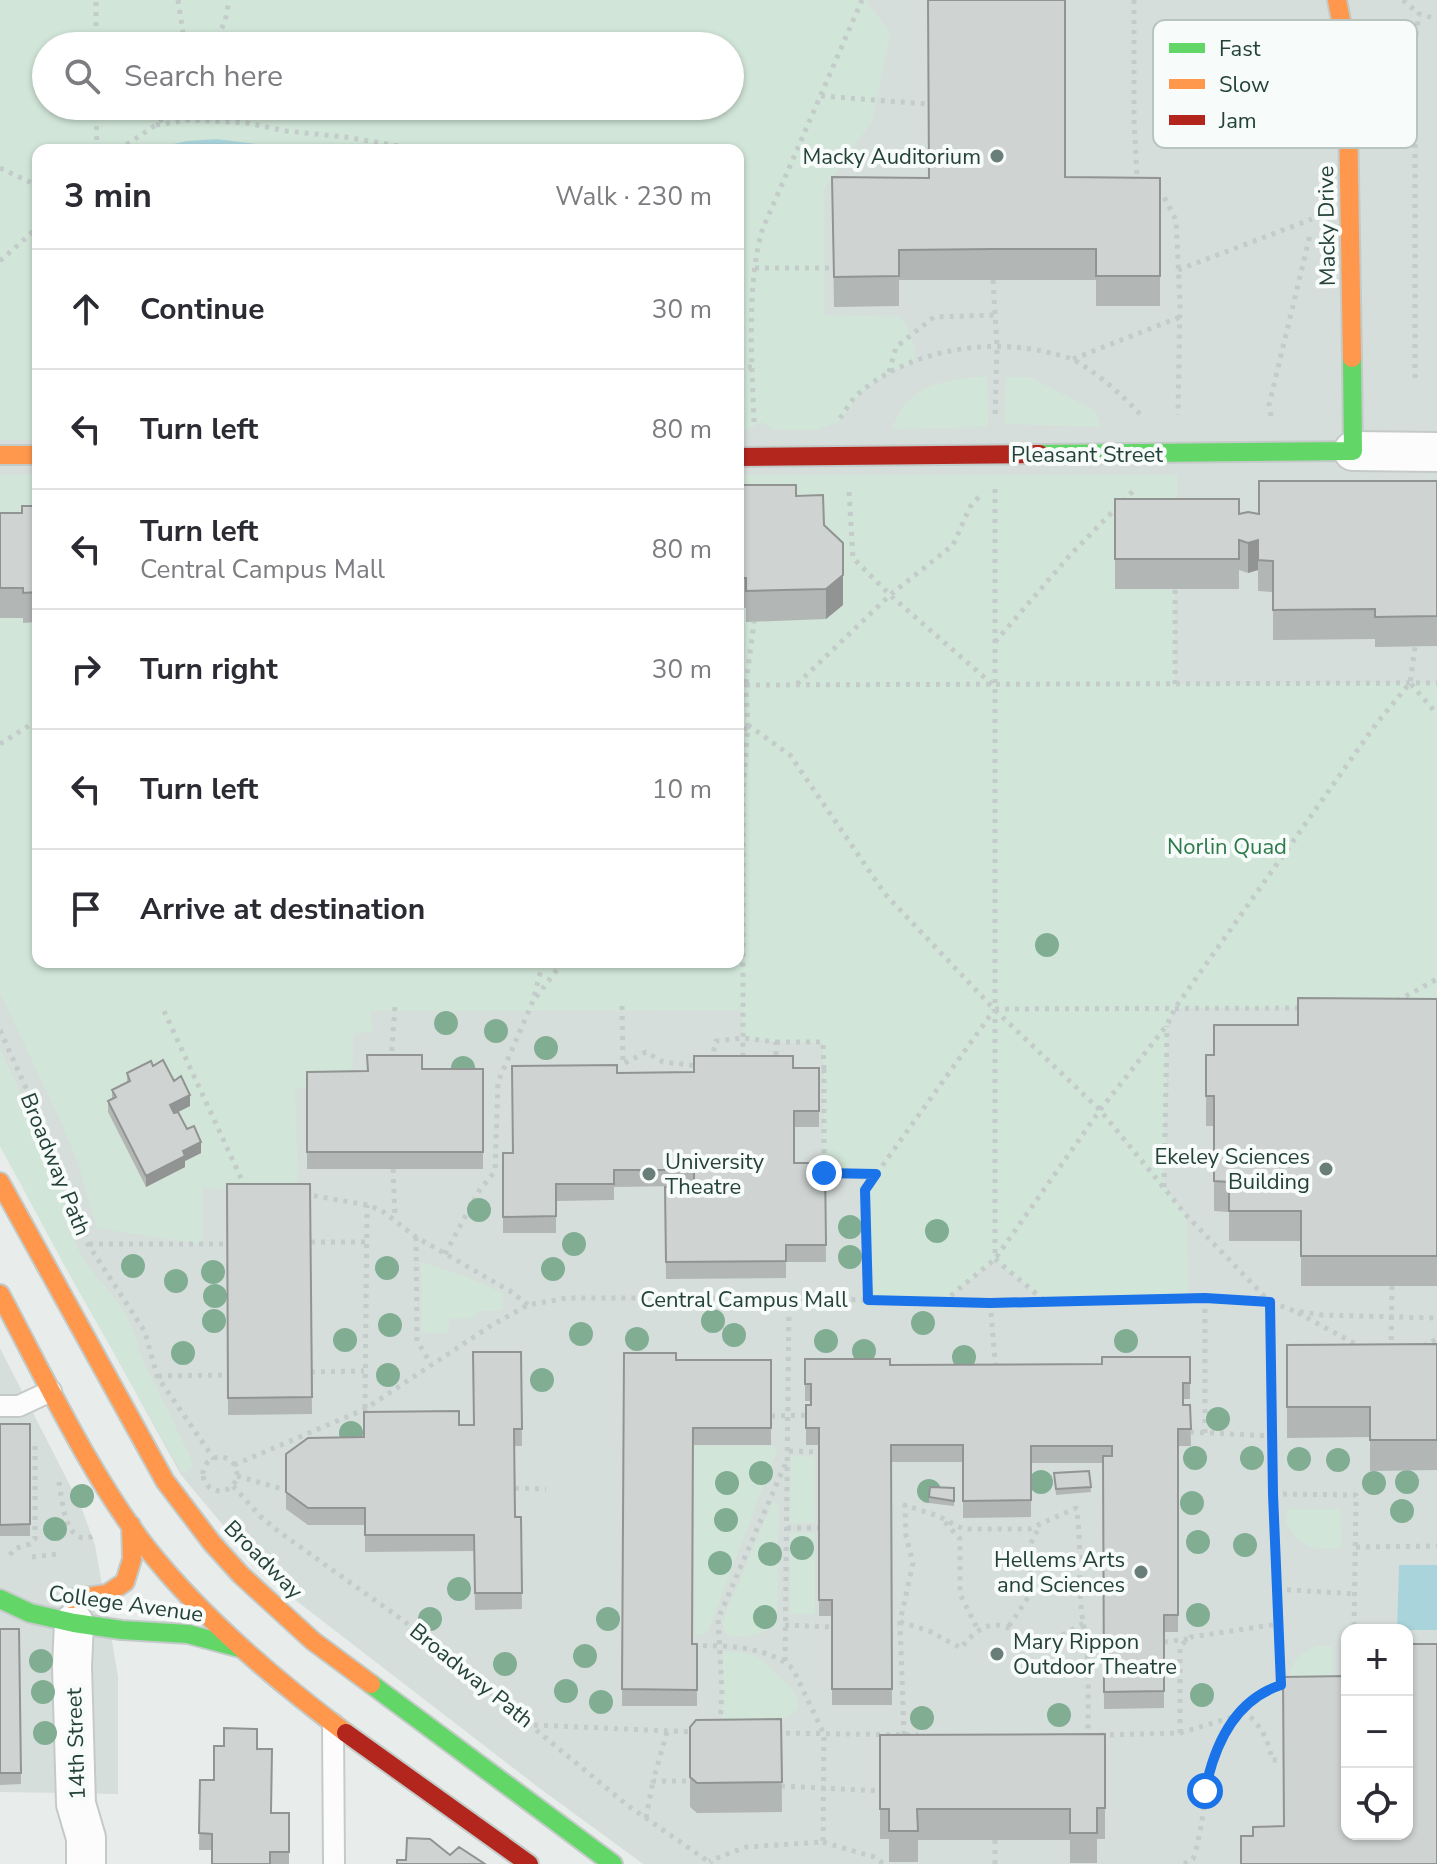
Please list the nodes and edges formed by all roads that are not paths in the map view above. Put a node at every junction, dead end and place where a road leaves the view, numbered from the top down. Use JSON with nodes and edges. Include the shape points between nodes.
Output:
{"nodes":[{"id":1,"x":1337,"y":0,"type":"edge"},
{"id":2,"x":1341,"y":20,"type":"edge"},
{"id":3,"x":1348,"y":148,"type":"edge"},
{"id":4,"x":1353,"y":451,"type":"junction"},
{"id":5,"x":1437,"y":452,"type":"edge"},
{"id":6,"x":0,"y":455,"type":"edge"},
{"id":7,"x":32,"y":455,"type":"edge"},
{"id":8,"x":744,"y":457,"type":"edge"},
{"id":9,"x":0,"y":1182,"type":"edge"},
{"id":10,"x":0,"y":1294,"type":"edge"},
{"id":11,"x":51,"y":1391,"type":"junction"},
{"id":12,"x":0,"y":1406,"type":"edge"},
{"id":13,"x":131,"y":1525,"type":"junction"},
{"id":14,"x":34,"y":1592,"type":"dead end"},
{"id":15,"x":4,"y":1599,"type":"edge"},
{"id":16,"x":68,"y":1606,"type":"junction"},
{"id":17,"x":120,"y":1606,"type":"dead end"},
{"id":18,"x":173,"y":1610,"type":"dead end"},
{"id":19,"x":203,"y":1611,"type":"junction"},
{"id":20,"x":241,"y":1617,"type":"dead end"},
{"id":21,"x":263,"y":1622,"type":"dead end"},
{"id":22,"x":313,"y":1641,"type":"junction"},
{"id":23,"x":240,"y":1648,"type":"junction"},
{"id":24,"x":333,"y":1721,"type":"junction"},
{"id":25,"x":86,"y":1864,"type":"edge"},
{"id":26,"x":334,"y":1864,"type":"edge"},
{"id":27,"x":529,"y":1864,"type":"edge"},
{"id":28,"x":613,"y":1864,"type":"edge"}],
"edges":[{"from":1,"to":2,"type":"main road","name":"Macky Drive"},
{"from":3,"to":4,"type":"main road","name":"Macky Drive"},
{"from":4,"to":5,"type":"street","name":"Pleasant Street"},
{"from":4,"to":8,"type":"main road","name":"Pleasant Street"},
{"from":6,"to":7,"type":"main road"},
{"from":9,"to":22,"type":"main road","name":"Broadway","via":[[178,1501],[241,1575]]},
{"from":10,"to":11,"type":"main road"},
{"from":11,"to":12,"type":"lane","via":[[19,1406]]},
{"from":11,"to":13,"type":"main road"},
{"from":13,"to":16,"type":"main road","via":[[133,1567],[126,1582],[110,1595]]},
{"from":13,"to":19,"type":"main road"},
{"from":14,"to":15,"type":"main road","name":"College Avenue"},
{"from":15,"to":16,"type":"main road","name":"College Avenue","via":[[30,1613]]},
{"from":16,"to":17,"type":"main road","name":"College Avenue"},
{"from":16,"to":23,"type":"main road","name":"College Avenue","via":[[122,1630],[188,1634]]},
{"from":16,"to":25,"type":"street","name":"14th Street","via":[[76,1804],[86,1838]]},
{"from":18,"to":19,"type":"main road","name":"College Avenue"},
{"from":19,"to":20,"type":"main road","name":"College Avenue"},
{"from":19,"to":23,"type":"main road"},
{"from":21,"to":22,"type":"main road"},
{"from":22,"to":28,"type":"main road","name":"Broadway"},
{"from":23,"to":24,"type":"main road"},
{"from":24,"to":26,"type":"lane"},
{"from":24,"to":27,"type":"main road"}]}
